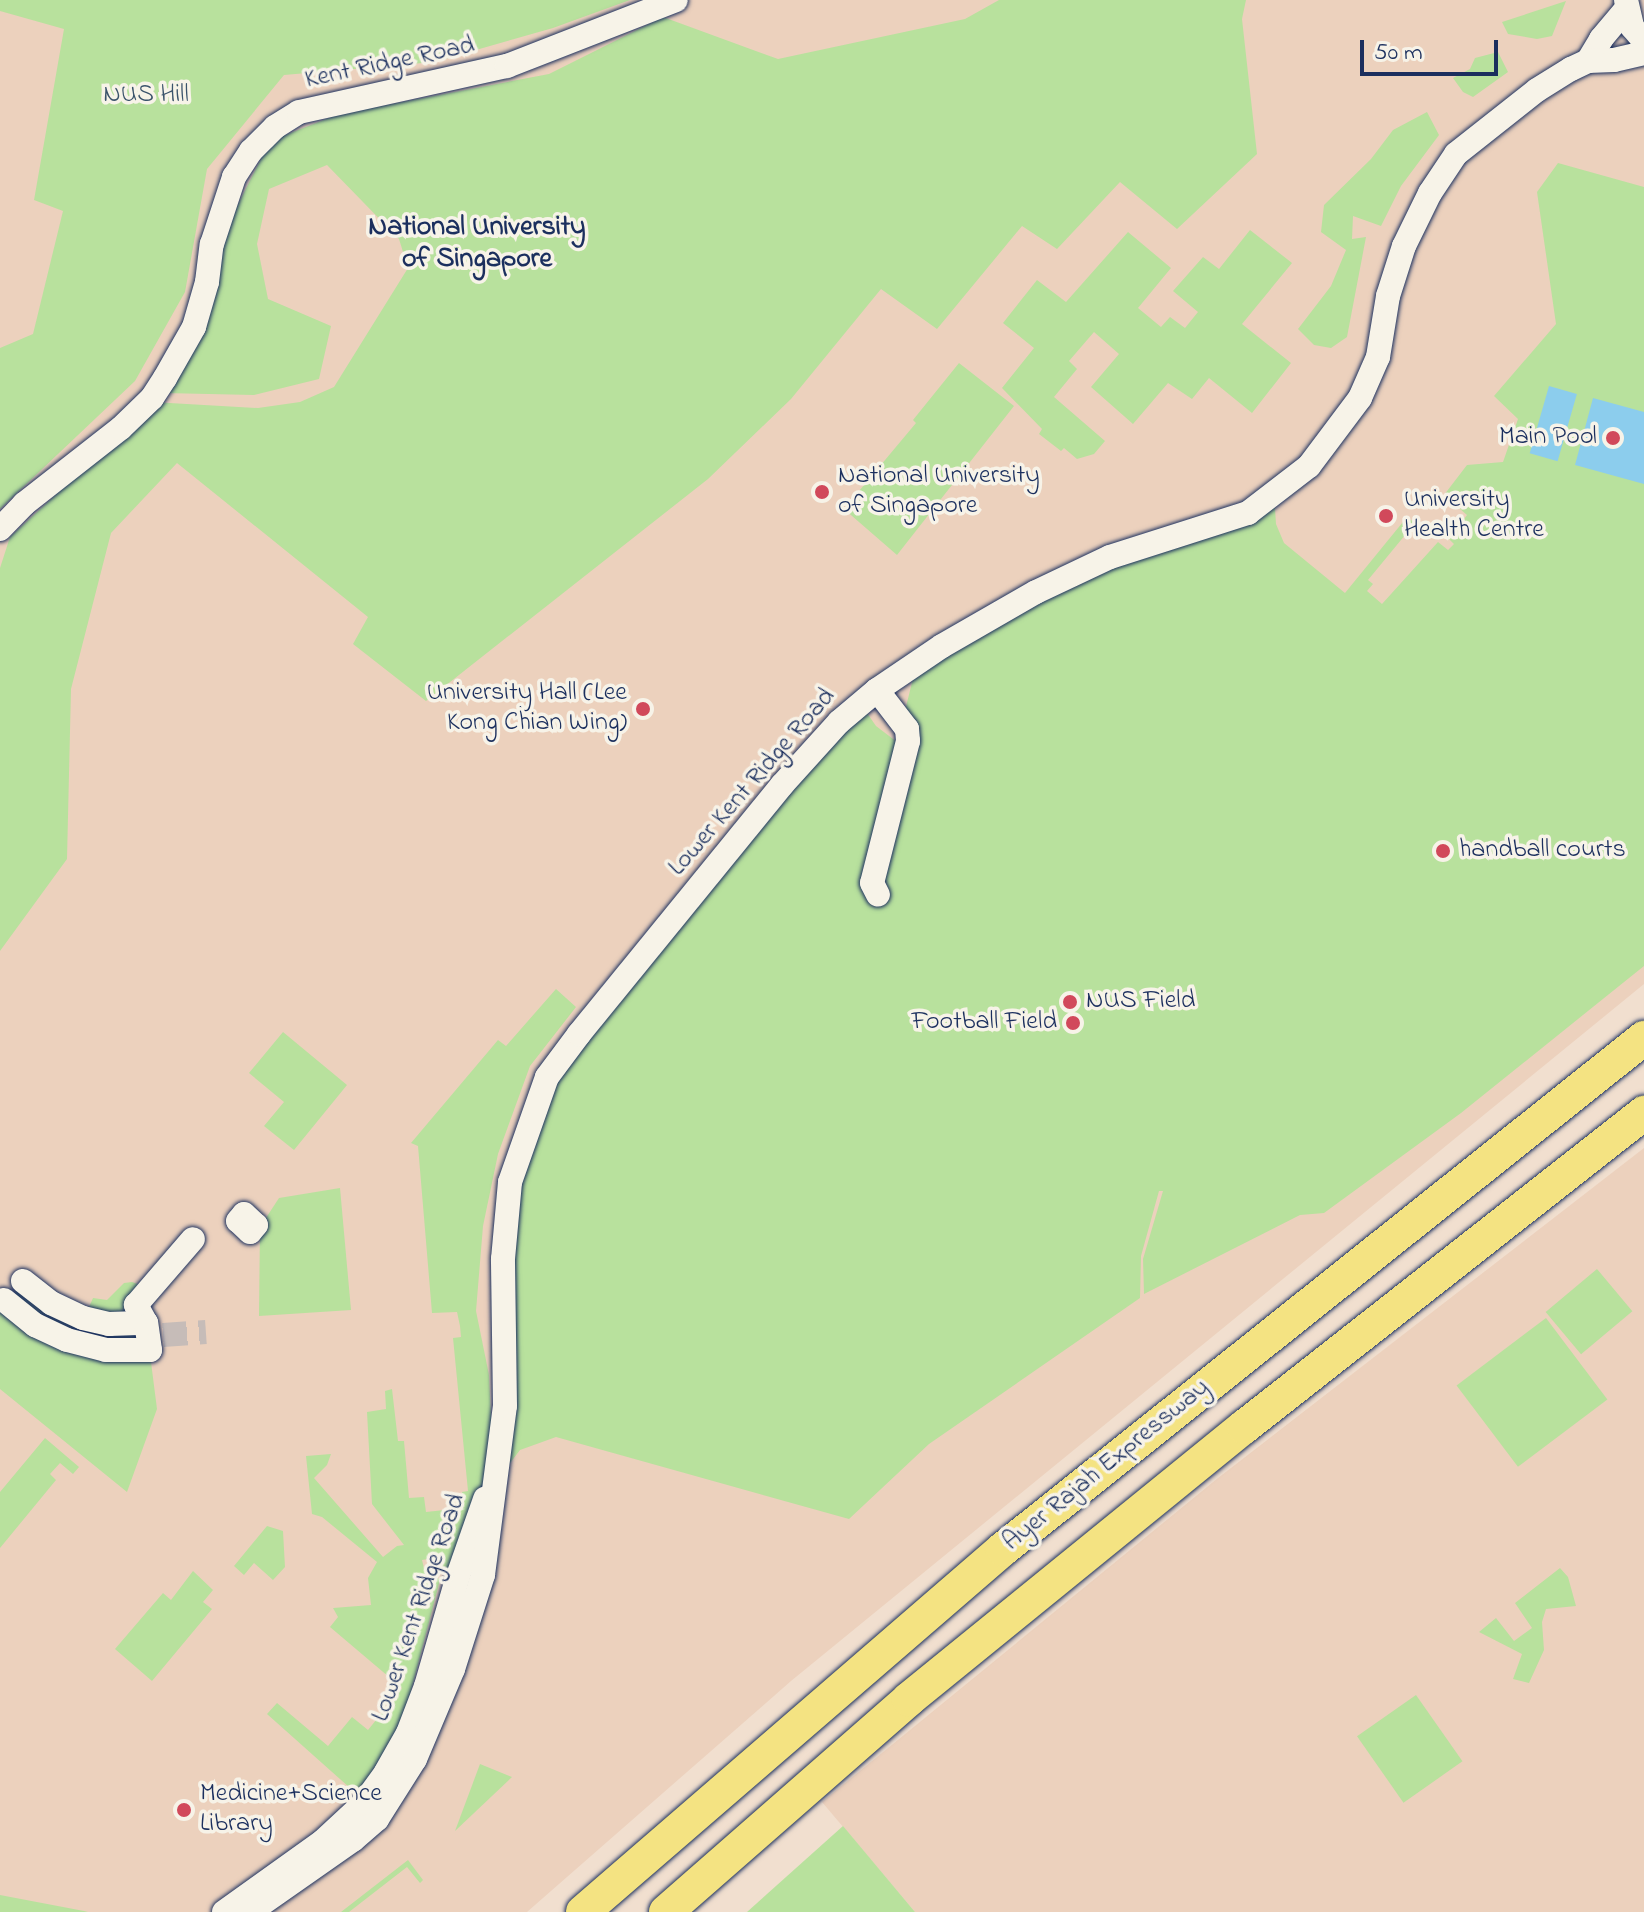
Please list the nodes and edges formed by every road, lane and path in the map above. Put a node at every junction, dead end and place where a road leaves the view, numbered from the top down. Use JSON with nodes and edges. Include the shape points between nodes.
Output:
{"nodes":[{"id":1,"x":676,"y":0,"type":"edge"},
{"id":2,"x":1626,"y":5,"type":"edge"},
{"id":3,"x":1644,"y":41,"type":"edge"},
{"id":4,"x":1644,"y":53,"type":"edge"},
{"id":5,"x":1588,"y":61,"type":"junction"},
{"id":6,"x":0,"y":529,"type":"edge"},
{"id":7,"x":877,"y":690,"type":"junction"},
{"id":8,"x":878,"y":895,"type":"dead end"},
{"id":9,"x":1644,"y":1038,"type":"edge"},
{"id":10,"x":1644,"y":1113,"type":"edge"},
{"id":11,"x":193,"y":1239,"type":"dead end"},
{"id":12,"x":23,"y":1281,"type":"dead end"},
{"id":13,"x":4,"y":1300,"type":"dead end"},
{"id":14,"x":51,"y":1303,"type":"junction"},
{"id":15,"x":96,"y":1322,"type":"junction"},
{"id":16,"x":146,"y":1323,"type":"junction"},
{"id":17,"x":35,"y":1325,"type":"junction"},
{"id":18,"x":89,"y":1347,"type":"junction"},
{"id":19,"x":495,"y":1483,"type":"junction"},
{"id":20,"x":224,"y":1912,"type":"edge"},
{"id":21,"x":250,"y":1912,"type":"edge"},
{"id":22,"x":583,"y":1912,"type":"edge"},
{"id":23,"x":666,"y":1912,"type":"edge"}],
"edges":[{"from":1,"to":6,"type":"street","name":"Kent Ridge Road","via":[[507,66],[299,112],[275,127],[234,177],[194,327],[159,388],[121,428]]},
{"from":2,"to":3,"type":"street","via":[[1632,27]]},
{"from":2,"to":5,"type":"street","name":"Lower Kent Ridge Road"},
{"from":4,"to":5,"type":"street","name":"Lower Kent Ridge Road"},
{"from":5,"to":7,"type":"street","name":"Lower Kent Ridge Road","via":[[1537,90],[1456,154],[1404,246],[1388,296],[1378,357],[1360,398],[1309,466],[1248,513],[1110,557],[1036,592]]},
{"from":7,"to":8,"type":"street","via":[[907,729],[908,741],[872,883]]},
{"from":7,"to":19,"type":"street","name":"Lower Kent Ridge Road","via":[[839,722],[782,785],[547,1077],[516,1161],[504,1222],[506,1368]]},
{"from":9,"to":22,"type":"highway","name":"Ayer Rajah Expressway","via":[[1003,1549]]},
{"from":10,"to":23,"type":"highway","via":[[934,1678]]},
{"from":11,"to":16,"type":"street","via":[[136,1305]]},
{"from":12,"to":14,"type":"street"},
{"from":13,"to":17,"type":"street"},
{"from":14,"to":15,"type":"street"},
{"from":14,"to":17,"type":"street"},
{"from":15,"to":16,"type":"street"},
{"from":15,"to":18,"type":"street"},
{"from":16,"to":18,"type":"street","via":[[150,1350]]},
{"from":17,"to":18,"type":"street"},
{"from":19,"to":20,"type":"street","name":"Lower Kent Ridge Road","via":[[479,1509],[426,1686],[386,1772],[363,1804],[323,1841]]},
{"from":19,"to":21,"type":"street","name":"Lower Kent Ridge Road","via":[[483,1575],[458,1656],[400,1786],[377,1819],[353,1840]]}]}
